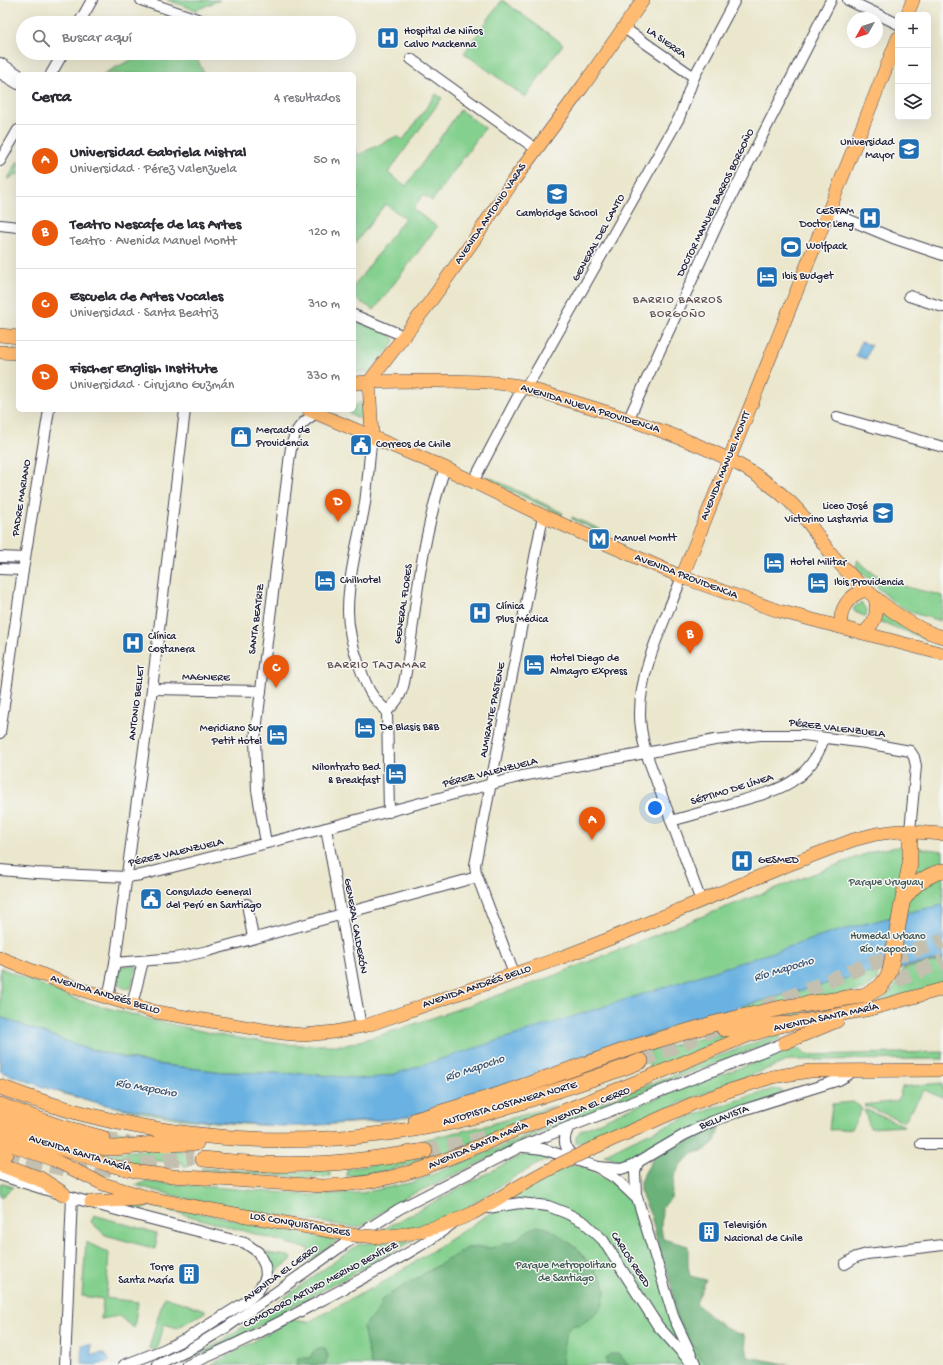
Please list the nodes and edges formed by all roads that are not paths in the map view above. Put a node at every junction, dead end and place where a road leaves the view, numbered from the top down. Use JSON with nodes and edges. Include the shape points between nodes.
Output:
{"nodes":[{"id":1,"x":92,"y":0,"type":"edge"},
{"id":2,"x":141,"y":0,"type":"edge"},
{"id":3,"x":643,"y":0,"type":"edge"},
{"id":4,"x":734,"y":0,"type":"edge"},
{"id":5,"x":830,"y":0,"type":"edge"},
{"id":6,"x":837,"y":0,"type":"edge"},
{"id":7,"x":848,"y":0,"type":"edge"},
{"id":8,"x":913,"y":0,"type":"edge"},
{"id":9,"x":908,"y":12,"type":"edge"},
{"id":10,"x":83,"y":16,"type":"edge"},
{"id":11,"x":188,"y":16,"type":"edge"},
{"id":12,"x":895,"y":23,"type":"edge"},
{"id":13,"x":624,"y":28,"type":"junction"},
{"id":14,"x":895,"y":45,"type":"edge"},
{"id":15,"x":411,"y":59,"type":"dead end"},
{"id":16,"x":59,"y":60,"type":"edge"},
{"id":17,"x":0,"y":64,"type":"edge"},
{"id":18,"x":51,"y":72,"type":"edge"},
{"id":19,"x":0,"y":73,"type":"edge"},
{"id":20,"x":16,"y":73,"type":"edge"},
{"id":21,"x":694,"y":77,"type":"junction"},
{"id":22,"x":16,"y":83,"type":"edge"},
{"id":23,"x":16,"y":133,"type":"edge"},
{"id":24,"x":536,"y":149,"type":"junction"},
{"id":25,"x":0,"y":161,"type":"edge"},
{"id":26,"x":828,"y":212,"type":"junction"},
{"id":27,"x":0,"y":225,"type":"edge"},
{"id":28,"x":16,"y":227,"type":"edge"},
{"id":29,"x":943,"y":254,"type":"edge"},
{"id":30,"x":909,"y":296,"type":"dead end"},
{"id":31,"x":943,"y":307,"type":"edge"},
{"id":32,"x":356,"y":316,"type":"edge"},
{"id":33,"x":0,"y":335,"type":"edge"},
{"id":34,"x":404,"y":336,"type":"junction"},
{"id":35,"x":16,"y":337,"type":"edge"},
{"id":36,"x":0,"y":352,"type":"edge"},
{"id":37,"x":16,"y":353,"type":"edge"},
{"id":38,"x":369,"y":382,"type":"junction"},
{"id":39,"x":356,"y":383,"type":"edge"},
{"id":40,"x":525,"y":388,"type":"junction"},
{"id":41,"x":356,"y":390,"type":"edge"},
{"id":42,"x":49,"y":412,"type":"edge"},
{"id":43,"x":186,"y":412,"type":"edge"},
{"id":44,"x":315,"y":412,"type":"edge"},
{"id":45,"x":318,"y":412,"type":"edge"},
{"id":46,"x":837,"y":417,"type":"dead end"},
{"id":47,"x":629,"y":418,"type":"junction"},
{"id":48,"x":372,"y":436,"type":"junction"},
{"id":49,"x":943,"y":447,"type":"edge"},
{"id":50,"x":729,"y":459,"type":"junction"},
{"id":51,"x":445,"y":468,"type":"junction"},
{"id":52,"x":473,"y":482,"type":"junction"},
{"id":53,"x":543,"y":516,"type":"junction"},
{"id":54,"x":0,"y":557,"type":"edge"},
{"id":55,"x":25,"y":558,"type":"junction"},
{"id":56,"x":0,"y":569,"type":"edge"},
{"id":57,"x":23,"y":570,"type":"junction"},
{"id":58,"x":682,"y":577,"type":"junction"},
{"id":59,"x":870,"y":594,"type":"junction"},
{"id":60,"x":841,"y":627,"type":"junction"},
{"id":61,"x":863,"y":633,"type":"junction"},
{"id":62,"x":943,"y":637,"type":"edge"},
{"id":63,"x":943,"y":654,"type":"edge"},
{"id":64,"x":152,"y":689,"type":"junction"},
{"id":65,"x":261,"y":691,"type":"junction"},
{"id":66,"x":387,"y":711,"type":"junction"},
{"id":67,"x":0,"y":733,"type":"edge"},
{"id":68,"x":824,"y":738,"type":"junction"},
{"id":69,"x":646,"y":752,"type":"junction"},
{"id":70,"x":491,"y":785,"type":"junction"},
{"id":71,"x":389,"y":812,"type":"junction"},
{"id":72,"x":671,"y":821,"type":"junction"},
{"id":73,"x":326,"y":828,"type":"junction"},
{"id":74,"x":910,"y":831,"type":"junction"},
{"id":75,"x":943,"y":834,"type":"edge"},
{"id":76,"x":266,"y":843,"type":"junction"},
{"id":77,"x":0,"y":870,"type":"edge"},
{"id":78,"x":943,"y":871,"type":"edge"},
{"id":79,"x":127,"y":877,"type":"junction"},
{"id":80,"x":477,"y":877,"type":"junction"},
{"id":81,"x":701,"y":901,"type":"junction"},
{"id":82,"x":247,"y":904,"type":"dead end"},
{"id":83,"x":902,"y":905,"type":"junction"},
{"id":84,"x":341,"y":914,"type":"junction"},
{"id":85,"x":253,"y":938,"type":"junction"},
{"id":86,"x":0,"y":958,"type":"edge"},
{"id":87,"x":143,"y":961,"type":"junction"},
{"id":88,"x":116,"y":963,"type":"junction"},
{"id":89,"x":514,"y":974,"type":"junction"},
{"id":90,"x":943,"y":990,"type":"edge"},
{"id":91,"x":108,"y":998,"type":"junction"},
{"id":92,"x":132,"y":1005,"type":"junction"},
{"id":93,"x":853,"y":1013,"type":"junction"},
{"id":94,"x":787,"y":1024,"type":"junction"},
{"id":95,"x":361,"y":1027,"type":"junction"},
{"id":96,"x":681,"y":1033,"type":"junction"},
{"id":97,"x":784,"y":1043,"type":"junction"},
{"id":98,"x":641,"y":1061,"type":"tunnel mouth"},
{"id":99,"x":854,"y":1070,"type":"junction"},
{"id":100,"x":943,"y":1070,"type":"edge"},
{"id":101,"x":0,"y":1087,"type":"edge"},
{"id":102,"x":0,"y":1105,"type":"edge"},
{"id":103,"x":0,"y":1118,"type":"edge"},
{"id":104,"x":568,"y":1127,"type":"junction"},
{"id":105,"x":0,"y":1128,"type":"edge"},
{"id":106,"x":362,"y":1136,"type":"junction"},
{"id":107,"x":102,"y":1138,"type":"tunnel mouth"},
{"id":108,"x":261,"y":1139,"type":"junction"},
{"id":109,"x":921,"y":1144,"type":"dead end"},
{"id":110,"x":943,"y":1144,"type":"edge"},
{"id":111,"x":522,"y":1146,"type":"junction"},
{"id":112,"x":425,"y":1151,"type":"tunnel mouth"},
{"id":113,"x":1,"y":1153,"type":"edge"},
{"id":114,"x":203,"y":1159,"type":"tunnel mouth"},
{"id":115,"x":576,"y":1159,"type":"junction"},
{"id":116,"x":638,"y":1162,"type":"junction"},
{"id":117,"x":597,"y":1167,"type":"junction"},
{"id":118,"x":0,"y":1175,"type":"edge"},
{"id":119,"x":68,"y":1196,"type":"junction"},
{"id":120,"x":153,"y":1199,"type":"junction"},
{"id":121,"x":91,"y":1202,"type":"junction"},
{"id":122,"x":638,"y":1202,"type":"junction"},
{"id":123,"x":480,"y":1209,"type":"junction"},
{"id":124,"x":460,"y":1218,"type":"junction"},
{"id":125,"x":70,"y":1233,"type":"junction"},
{"id":126,"x":943,"y":1245,"type":"edge"},
{"id":127,"x":844,"y":1264,"type":"dead end"},
{"id":128,"x":674,"y":1318,"type":"junction"},
{"id":129,"x":658,"y":1326,"type":"junction"},
{"id":130,"x":161,"y":1363,"type":"edge"},
{"id":131,"x":58,"y":1365,"type":"edge"},
{"id":132,"x":65,"y":1365,"type":"edge"},
{"id":133,"x":124,"y":1365,"type":"edge"},
{"id":134,"x":151,"y":1365,"type":"edge"},
{"id":135,"x":188,"y":1365,"type":"edge"},
{"id":136,"x":693,"y":1365,"type":"edge"},
{"id":137,"x":696,"y":1365,"type":"edge"}],
"edges":[{"from":1,"to":10,"type":"street"},
{"from":2,"to":11,"type":"street"},
{"from":3,"to":13,"type":"main road","name":"AVENIDA ANTONIO VARAS"},
{"from":4,"to":21,"type":"street","name":"GENERAL DEL CANTO"},
{"from":5,"to":6,"type":"street"},
{"from":5,"to":47,"type":"street","name":"DOCTOR MANUEL BARROS BORGOÑO","via":[[721,216]]},
{"from":7,"to":12,"type":"street"},
{"from":8,"to":9,"type":"main road"},
{"from":13,"to":21,"type":"street","name":"LA SIERRA"},
{"from":13,"to":24,"type":"main road","name":"AVENIDA ANTONIO VARAS"},
{"from":14,"to":26,"type":"main road","name":"AVENIDA MANUEL MONTT"},
{"from":15,"to":24,"type":"street"},
{"from":16,"to":18,"type":"street"},
{"from":17,"to":20,"type":"street"},
{"from":19,"to":22,"type":"street"},
{"from":21,"to":40,"type":"street","name":"GENERAL DEL CANTO","via":[[679,118],[586,286]]},
{"from":23,"to":25,"type":"street"},
{"from":24,"to":34,"type":"main road","name":"AVENIDA ANTONIO VARAS","via":[[439,290]]},
{"from":26,"to":29,"type":"street"},
{"from":26,"to":50,"type":"main road","name":"AVENIDA MANUEL MONTT"},
{"from":27,"to":28,"type":"street"},
{"from":30,"to":31,"type":"street"},
{"from":32,"to":34,"type":"street"},
{"from":33,"to":35,"type":"main road"},
{"from":34,"to":38,"type":"main road","name":"AVENIDA ANTONIO VARAS"},
{"from":36,"to":37,"type":"main road"},
{"from":38,"to":39,"type":"main road","name":"AVENIDA NUEVA PROVIDENCIA"},
{"from":38,"to":40,"type":"main road","name":"AVENIDA NUEVA PROVIDENCIA","via":[[459,381]]},
{"from":38,"to":41,"type":"street"},
{"from":38,"to":48,"type":"main road"},
{"from":40,"to":47,"type":"main road","name":"AVENIDA NUEVA PROVIDENCIA"},
{"from":40,"to":52,"type":"street","name":"GENERAL DEL CANTO","via":[[517,398]]},
{"from":42,"to":55,"type":"street","name":"PADRE MARIANO"},
{"from":43,"to":64,"type":"street","name":"ANTONIO BELLET"},
{"from":44,"to":65,"type":"street","name":"SANTA BEATRIZ","via":[[294,435]]},
{"from":45,"to":48,"type":"main road","name":"AVENIDA PROVIDENCIA"},
{"from":46,"to":49,"type":"street"},
{"from":47,"to":50,"type":"main road","name":"AVENIDA NUEVA PROVIDENCIA"},
{"from":48,"to":51,"type":"main road","name":"AVENIDA PROVIDENCIA"},
{"from":48,"to":66,"type":"street","via":[[365,502],[348,611],[353,648],[364,679],[375,700]]},
{"from":50,"to":58,"type":"main road","name":"AVENIDA MANUEL MONTT"},
{"from":50,"to":59,"type":"main road","name":"AVENIDA NUEVA PROVIDENCIA","via":[[760,477],[791,502],[833,556]]},
{"from":51,"to":52,"type":"main road","name":"AVENIDA PROVIDENCIA"},
{"from":51,"to":66,"type":"street","name":"GENERAL FLORES","via":[[430,521],[420,573],[404,683],[401,695]]},
{"from":52,"to":53,"type":"main road","name":"AVENIDA PROVIDENCIA"},
{"from":53,"to":58,"type":"main road","name":"AVENIDA PROVIDENCIA"},
{"from":53,"to":70,"type":"street","name":"ALMIRANTE PASTENE"},
{"from":54,"to":55,"type":"street"},
{"from":55,"to":57,"type":"street","name":"PADRE MARIANO"},
{"from":56,"to":57,"type":"street"},
{"from":57,"to":67,"type":"street","name":"PADRE MARIANO"},
{"from":58,"to":60,"type":"main road","name":"AVENIDA PROVIDENCIA","via":[[772,609]]},
{"from":58,"to":69,"type":"street","name":"AVENIDA MANUEL MONTT","via":[[655,644],[642,685],[640,717]]},
{"from":59,"to":60,"type":"main road","via":[[855,594],[845,605],[841,615]]},
{"from":59,"to":61,"type":"main road","via":[[877,607],[870,627]]},
{"from":59,"to":62,"type":"main road","name":"AVENIDA NUEVA PROVIDENCIA","via":[[912,624]]},
{"from":60,"to":61,"type":"main road","name":"AVENIDA PROVIDENCIA"},
{"from":61,"to":63,"type":"main road","name":"AVENIDA PROVIDENCIA"},
{"from":64,"to":65,"type":"street","name":"MAGNERE"},
{"from":64,"to":79,"type":"street","name":"ANTONIO BELLET"},
{"from":65,"to":76,"type":"street","name":"SANTA BEATRIZ","via":[[254,749]]},
{"from":66,"to":71,"type":"street"},
{"from":68,"to":69,"type":"street","name":"PÉREZ VALENZUELA","via":[[790,735],[748,736]]},
{"from":68,"to":72,"type":"street","name":"SÉPTIMO DE LÍNEA","via":[[814,762],[791,783],[763,794]]},
{"from":68,"to":74,"type":"street","name":"PÉREZ VALENZUELA","via":[[908,750],[912,753],[916,766]]},
{"from":69,"to":70,"type":"street","name":"PÉREZ VALENZUELA","via":[[528,775]]},
{"from":69,"to":72,"type":"street","name":"AVENIDA MANUEL MONTT"},
{"from":70,"to":71,"type":"street","name":"PÉREZ VALENZUELA"},
{"from":70,"to":80,"type":"street","name":"ALMIRANTE PASTENE","via":[[475,865]]},
{"from":71,"to":73,"type":"street","name":"PÉREZ VALENZUELA"},
{"from":72,"to":81,"type":"street","name":"AVENIDA MANUEL MONTT"},
{"from":73,"to":76,"type":"street","name":"PÉREZ VALENZUELA"},
{"from":73,"to":84,"type":"street","name":"GENERAL CALDERÓN"},
{"from":74,"to":75,"type":"main road","name":"AVENIDA ANDRÉS BELLO"},
{"from":74,"to":81,"type":"main road","name":"AVENIDA ANDRÉS BELLO","via":[[889,832],[853,840]]},
{"from":74,"to":83,"type":"highway","via":[[910,864]]},
{"from":76,"to":79,"type":"street","name":"PÉREZ VALENZUELA"},
{"from":77,"to":79,"type":"street","name":"PÉREZ VALENZUELA"},
{"from":78,"to":83,"type":"highway","via":[[922,880],[911,890]]},
{"from":79,"to":88,"type":"street","name":"ANTONIO BELLET"},
{"from":80,"to":84,"type":"street"},
{"from":80,"to":89,"type":"street","name":"ALMIRANTE PASTENE"},
{"from":81,"to":89,"type":"main road","name":"AVENIDA ANDRÉS BELLO","via":[[587,948]]},
{"from":82,"to":85,"type":"street"},
{"from":83,"to":96,"type":"highway","bridge":true,"via":[[890,971],[880,987],[866,995],[760,1013]]},
{"from":84,"to":85,"type":"street"},
{"from":84,"to":95,"type":"street","name":"GENERAL CALDERÓN"},
{"from":85,"to":87,"type":"street","via":[[194,954]]},
{"from":86,"to":91,"type":"main road","name":"AVENIDA ANDRÉS BELLO"},
{"from":87,"to":88,"type":"street"},
{"from":87,"to":92,"type":"street"},
{"from":88,"to":91,"type":"street","name":"ANTONIO BELLET"},
{"from":89,"to":95,"type":"main road","name":"AVENIDA ANDRÉS BELLO"},
{"from":90,"to":93,"type":"main road","name":"AVENIDA SANTA MARÍA"},
{"from":91,"to":92,"type":"main road","name":"AVENIDA ANDRÉS BELLO"},
{"from":92,"to":95,"type":"main road","name":"AVENIDA ANDRÉS BELLO","via":[[172,1015],[282,1033],[321,1034]]},
{"from":93,"to":94,"type":"main road","name":"AVENIDA SANTA MARÍA"},
{"from":93,"to":97,"type":"main road"},
{"from":94,"to":96,"type":"highway"},
{"from":94,"to":97,"type":"main road","via":[[788,1034]]},
{"from":94,"to":105,"type":"main road","name":"AVENIDA SANTA MARÍA","via":[[733,1042],[433,1165],[366,1183],[317,1186],[155,1175],[108,1165]]},
{"from":96,"to":106,"type":"highway","via":[[468,1105]]},
{"from":97,"to":104,"type":"street","name":"AVENIDA EL CERRO"},
{"from":98,"to":106,"type":"highway","name":"AUTOPISTA COSTANERA NORTE","via":[[463,1119]]},
{"from":99,"to":100,"type":"main road"},
{"from":99,"to":116,"type":"street","name":"BELLAVISTA","via":[[839,1080],[725,1116],[698,1128]]},
{"from":99,"to":123,"type":"main road","name":"LOS CONQUISTADORES","bridge":true,"via":[[800,1072],[759,1080],[692,1104],[556,1166]]},
{"from":101,"to":108,"type":"highway","name":"AUTOPISTA COSTANERA NORTE","via":[[76,1112],[123,1123],[187,1134]]},
{"from":102,"to":107,"type":"highway","via":[[57,1126]]},
{"from":103,"to":108,"type":"highway","via":[[80,1144],[105,1148]]},
{"from":104,"to":111,"type":"street","name":"AVENIDA EL CERRO"},
{"from":104,"to":115,"type":"street","via":[[565,1145]]},
{"from":106,"to":108,"type":"highway","name":"AUTOPISTA COSTANERA NORTE","via":[[302,1140]]},
{"from":109,"to":110,"type":"street"},
{"from":111,"to":115,"type":"street","name":"CARLOS REED"},
{"from":111,"to":130,"type":"street","name":"AVENIDA EL CERRO","via":[[390,1214],[323,1258],[227,1327]]},
{"from":112,"to":114,"type":"highway","via":[[316,1164],[248,1163]]},
{"from":113,"to":119,"type":"highway"},
{"from":113,"to":120,"type":"main road","name":"LOS CONQUISTADORES","via":[[54,1160],[103,1184]]},
{"from":115,"to":117,"type":"street","name":"CARLOS REED"},
{"from":116,"to":117,"type":"street","name":"BELLAVISTA","via":[[621,1168]]},
{"from":116,"to":122,"type":"street","name":"CARLOS REED","via":[[635,1179]]},
{"from":117,"to":122,"type":"street","name":"CARLOS REED","via":[[619,1182]]},
{"from":118,"to":119,"type":"street"},
{"from":119,"to":121,"type":"street"},
{"from":119,"to":125,"type":"street"},
{"from":120,"to":121,"type":"main road"},
{"from":120,"to":124,"type":"main road","name":"LOS CONQUISTADORES","bridge":true,"via":[[352,1235],[401,1235]]},
{"from":121,"to":133,"type":"street","name":"AVENIDA EL CERRO","via":[[245,1242],[258,1252],[264,1261],[266,1276],[262,1286],[247,1301],[189,1337]]},
{"from":122,"to":128,"type":"street","name":"CARLOS REED"},
{"from":123,"to":124,"type":"main road","name":"LOS CONQUISTADORES"},
{"from":123,"to":129,"type":"street","name":"CARLOS REED","via":[[520,1203],[532,1204],[548,1206],[584,1222],[603,1240]]},
{"from":124,"to":135,"type":"street","name":"COMODORO ARTURO MERINO BENÍTEZ","via":[[437,1236],[391,1263],[290,1317]]},
{"from":125,"to":131,"type":"street","via":[[64,1246]]},
{"from":125,"to":132,"type":"street"},
{"from":126,"to":127,"type":"street","via":[[867,1254]]},
{"from":128,"to":129,"type":"street"},
{"from":128,"to":137,"type":"street","name":"CARLOS REED"},
{"from":129,"to":136,"type":"street","name":"CARLOS REED"},
{"from":130,"to":134,"type":"street","name":"AVENIDA EL CERRO"}]}
